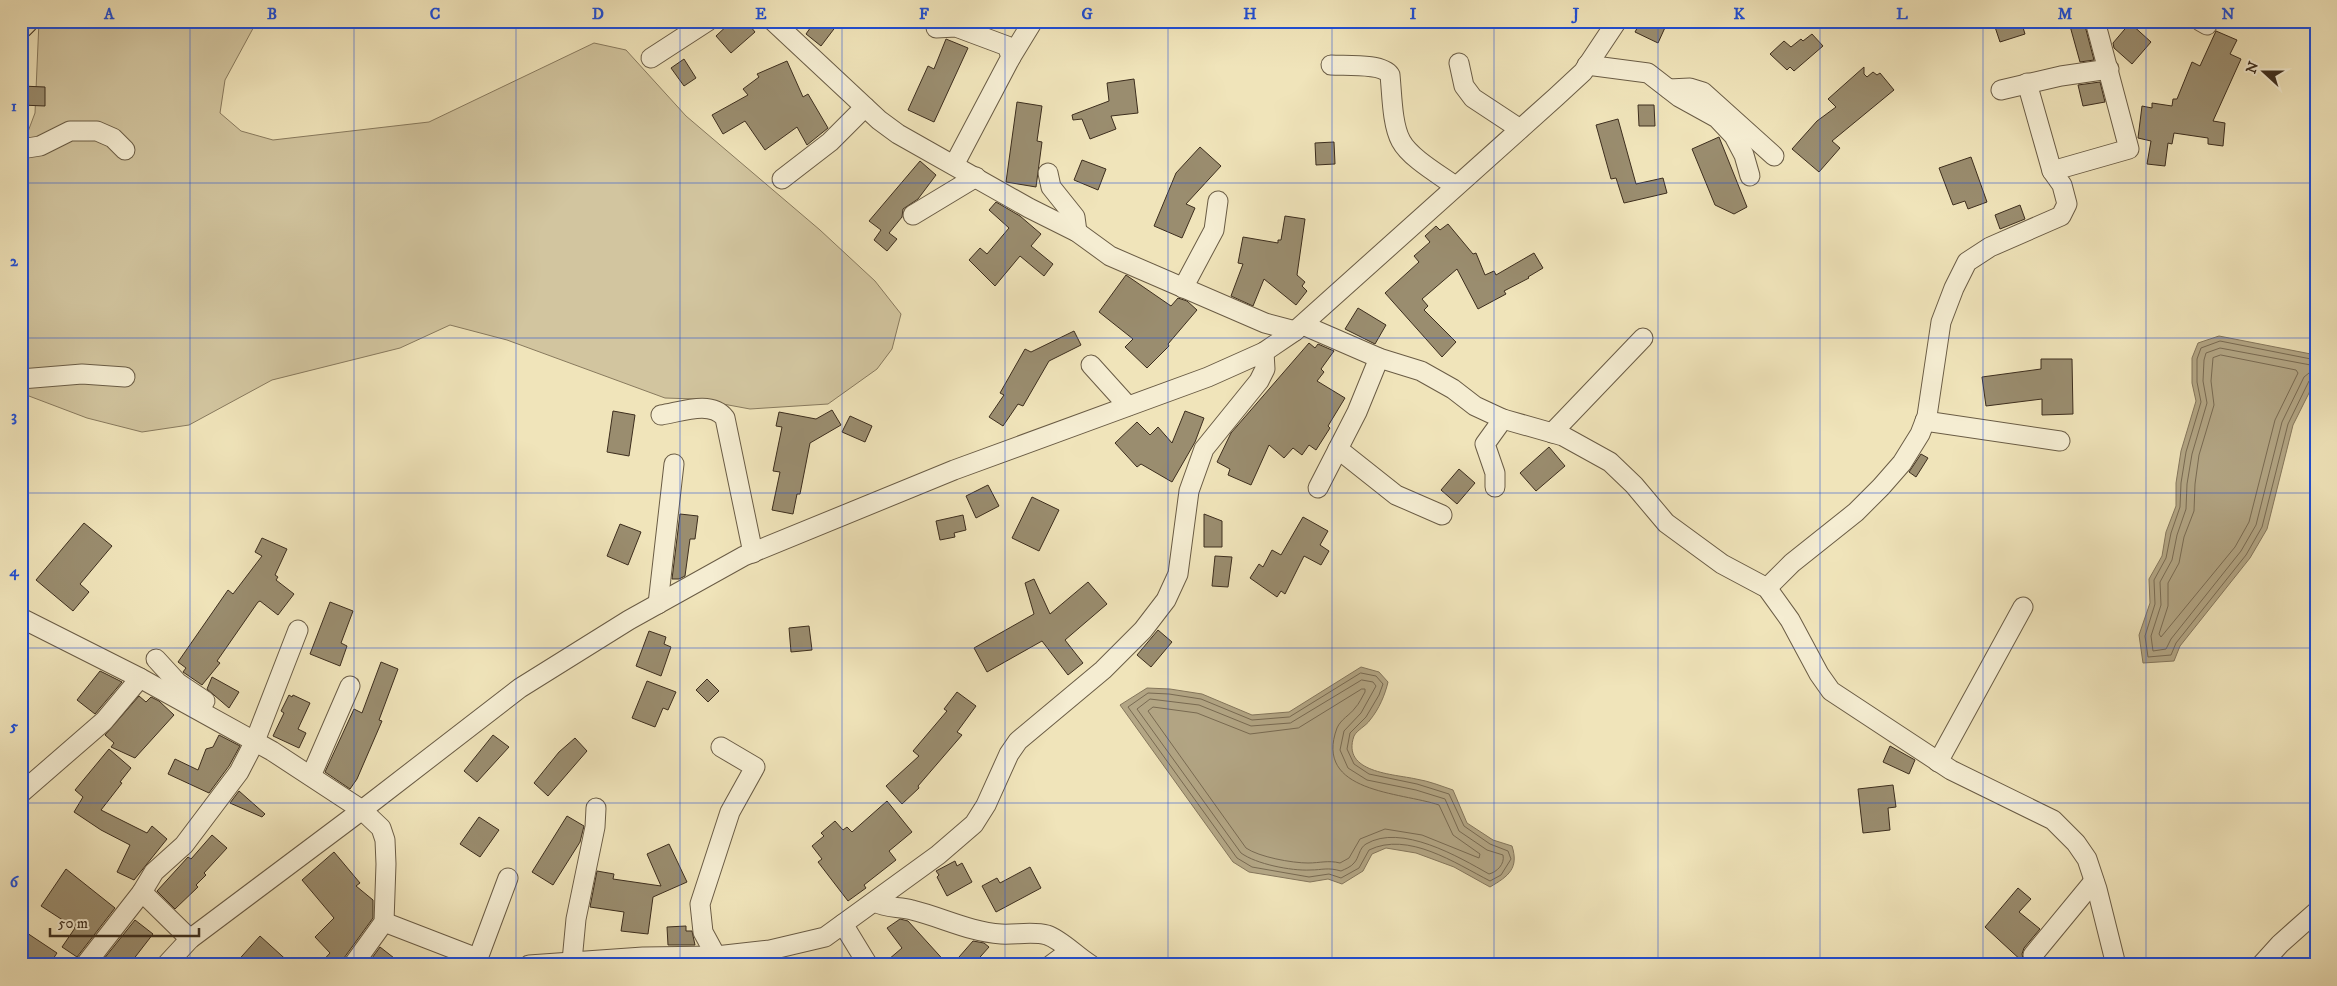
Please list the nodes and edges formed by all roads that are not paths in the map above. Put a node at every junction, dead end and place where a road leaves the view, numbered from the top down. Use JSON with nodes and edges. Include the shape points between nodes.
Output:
{"nodes":[{"id":1,"x":26,"y":21,"type":"edge"},
{"id":2,"x":708,"y":21,"type":"edge"},
{"id":3,"x":773,"y":21,"type":"edge"},
{"id":4,"x":1033,"y":21,"type":"edge"},
{"id":5,"x":1617,"y":21,"type":"edge"},
{"id":6,"x":2095,"y":21,"type":"edge"},
{"id":7,"x":21,"y":26,"type":"edge"},
{"id":8,"x":936,"y":28,"type":"dead end"},
{"id":9,"x":1011,"y":57,"type":"junction"},
{"id":10,"x":651,"y":58,"type":"dead end"},
{"id":11,"x":1459,"y":63,"type":"dead end"},
{"id":12,"x":1331,"y":65,"type":"dead end"},
{"id":13,"x":1587,"y":65,"type":"junction"},
{"id":14,"x":2109,"y":69,"type":"junction"},
{"id":15,"x":2027,"y":84,"type":"junction"},
{"id":16,"x":1670,"y":89,"type":"junction"},
{"id":17,"x":2001,"y":90,"type":"dead end"},
{"id":18,"x":865,"y":107,"type":"junction"},
{"id":19,"x":1520,"y":129,"type":"junction"},
{"id":20,"x":21,"y":149,"type":"edge"},
{"id":21,"x":125,"y":150,"type":"dead end"},
{"id":22,"x":1774,"y":156,"type":"dead end"},
{"id":23,"x":954,"y":165,"type":"junction"},
{"id":24,"x":2052,"y":171,"type":"junction"},
{"id":25,"x":1048,"y":173,"type":"dead end"},
{"id":26,"x":1750,"y":176,"type":"dead end"},
{"id":27,"x":976,"y":177,"type":"junction"},
{"id":28,"x":782,"y":179,"type":"dead end"},
{"id":29,"x":1455,"y":186,"type":"junction"},
{"id":30,"x":1218,"y":200,"type":"dead end"},
{"id":31,"x":914,"y":215,"type":"dead end"},
{"id":32,"x":1077,"y":232,"type":"junction"},
{"id":33,"x":1183,"y":288,"type":"junction"},
{"id":34,"x":1299,"y":328,"type":"junction"},
{"id":35,"x":1643,"y":338,"type":"dead end"},
{"id":36,"x":1264,"y":352,"type":"junction"},
{"id":37,"x":1379,"y":358,"type":"junction"},
{"id":38,"x":1091,"y":365,"type":"dead end"},
{"id":39,"x":126,"y":377,"type":"dead end"},
{"id":40,"x":21,"y":379,"type":"edge"},
{"id":41,"x":1128,"y":406,"type":"junction"},
{"id":42,"x":662,"y":415,"type":"dead end"},
{"id":43,"x":1503,"y":419,"type":"junction"},
{"id":44,"x":1925,"y":421,"type":"junction"},
{"id":45,"x":1552,"y":433,"type":"junction"},
{"id":46,"x":2060,"y":441,"type":"dead end"},
{"id":47,"x":1338,"y":449,"type":"junction"},
{"id":48,"x":674,"y":464,"type":"dead end"},
{"id":49,"x":1495,"y":487,"type":"dead end"},
{"id":50,"x":1318,"y":488,"type":"dead end"},
{"id":51,"x":1442,"y":515,"type":"dead end"},
{"id":52,"x":753,"y":553,"type":"junction"},
{"id":53,"x":1767,"y":588,"type":"junction"},
{"id":54,"x":658,"y":604,"type":"junction"},
{"id":55,"x":2023,"y":607,"type":"dead end"},
{"id":56,"x":21,"y":618,"type":"edge"},
{"id":57,"x":298,"y":630,"type":"dead end"},
{"id":58,"x":156,"y":659,"type":"dead end"},
{"id":59,"x":140,"y":678,"type":"junction"},
{"id":60,"x":350,"y":686,"type":"dead end"},
{"id":61,"x":248,"y":737,"type":"junction"},
{"id":62,"x":721,"y":747,"type":"dead end"},
{"id":63,"x":1938,"y":762,"type":"junction"},
{"id":64,"x":311,"y":776,"type":"junction"},
{"id":65,"x":21,"y":793,"type":"edge"},
{"id":66,"x":596,"y":808,"type":"dead end"},
{"id":67,"x":362,"y":810,"type":"junction"},
{"id":68,"x":508,"y":878,"type":"dead end"},
{"id":69,"x":2094,"y":881,"type":"junction"},
{"id":70,"x":142,"y":892,"type":"junction"},
{"id":71,"x":875,"y":902,"type":"junction"},
{"id":72,"x":2316,"y":912,"type":"edge"},
{"id":73,"x":384,"y":922,"type":"junction"},
{"id":74,"x":843,"y":924,"type":"junction"},
{"id":75,"x":190,"y":939,"type":"junction"},
{"id":76,"x":1070,"y":951,"type":"junction"},
{"id":77,"x":2033,"y":954,"type":"dead end"},
{"id":78,"x":712,"y":960,"type":"edge"},
{"id":79,"x":572,"y":961,"type":"junction"},
{"id":80,"x":603,"y":962,"type":"edge"},
{"id":81,"x":479,"y":963,"type":"edge"},
{"id":82,"x":85,"y":965,"type":"edge"},
{"id":83,"x":166,"y":965,"type":"edge"},
{"id":84,"x":353,"y":965,"type":"edge"},
{"id":85,"x":528,"y":965,"type":"edge"},
{"id":86,"x":868,"y":965,"type":"edge"},
{"id":87,"x":1051,"y":965,"type":"edge"},
{"id":88,"x":1092,"y":965,"type":"edge"},
{"id":89,"x":2116,"y":965,"type":"edge"},
{"id":90,"x":2261,"y":965,"type":"edge"}],
"edges":[{"from":1,"to":7,"type":"main road"},
{"from":2,"to":10,"type":"street"},
{"from":3,"to":18,"type":"street"},
{"from":4,"to":9,"type":"street"},
{"from":5,"to":13,"type":"street"},
{"from":6,"to":14,"type":"street"},
{"from":8,"to":9,"type":"street","via":[[956,27],[1007,46]]},
{"from":9,"to":23,"type":"street"},
{"from":11,"to":19,"type":"street","via":[[1464,86],[1473,98]]},
{"from":12,"to":29,"type":"street","via":[[1386,70],[1390,75],[1396,130],[1401,142]]},
{"from":13,"to":16,"type":"street","via":[[1648,73]]},
{"from":13,"to":19,"type":"street"},
{"from":14,"to":15,"type":"street"},
{"from":14,"to":24,"type":"street","via":[[2129,149]]},
{"from":15,"to":17,"type":"street"},
{"from":15,"to":24,"type":"street"},
{"from":16,"to":22,"type":"street","via":[[1690,88],[1703,92]]},
{"from":16,"to":26,"type":"street","via":[[1717,118],[1734,136]]},
{"from":18,"to":23,"type":"street","via":[[898,134]]},
{"from":18,"to":28,"type":"street","via":[[830,142]]},
{"from":19,"to":29,"type":"street"},
{"from":20,"to":21,"type":"street","via":[[40,146],[70,131],[97,131],[112,138]]},
{"from":23,"to":27,"type":"street"},
{"from":24,"to":44,"type":"street","via":[[2062,185],[2067,204],[2061,216],[1990,247],[1962,269],[1941,322]]},
{"from":25,"to":32,"type":"street","via":[[1051,187],[1075,217]]},
{"from":27,"to":31,"type":"street"},
{"from":27,"to":32,"type":"street"},
{"from":29,"to":34,"type":"street"},
{"from":30,"to":33,"type":"street","via":[[1214,230]]},
{"from":32,"to":33,"type":"street","via":[[1110,256]]},
{"from":33,"to":34,"type":"street","via":[[1266,323]]},
{"from":34,"to":36,"type":"street"},
{"from":34,"to":37,"type":"street"},
{"from":35,"to":45,"type":"street"},
{"from":36,"to":41,"type":"street","via":[[1208,377]]},
{"from":36,"to":71,"type":"street","via":[[1265,368],[1259,381],[1204,449],[1196,469],[1189,491],[1178,574],[1166,600],[1143,630],[1102,670],[1018,741],[974,824]]},
{"from":37,"to":43,"type":"street","via":[[1421,371],[1475,406]]},
{"from":37,"to":47,"type":"street"},
{"from":38,"to":41,"type":"street"},
{"from":39,"to":40,"type":"street","via":[[82,374]]},
{"from":41,"to":52,"type":"street","via":[[954,470]]},
{"from":42,"to":52,"type":"street","via":[[701,408],[715,410],[725,418]]},
{"from":43,"to":45,"type":"street"},
{"from":43,"to":49,"type":"street","via":[[1485,444],[1495,473]]},
{"from":44,"to":46,"type":"street"},
{"from":44,"to":53,"type":"street","via":[[1902,463],[1882,487]]},
{"from":45,"to":53,"type":"street","via":[[1610,462],[1666,523],[1722,564]]},
{"from":47,"to":50,"type":"street"},
{"from":47,"to":51,"type":"street","via":[[1396,495]]},
{"from":48,"to":54,"type":"street"},
{"from":52,"to":54,"type":"street"},
{"from":53,"to":63,"type":"street","via":[[1790,620],[1830,691]]},
{"from":54,"to":67,"type":"street","via":[[520,688]]},
{"from":55,"to":63,"type":"street"},
{"from":56,"to":59,"type":"street"},
{"from":57,"to":61,"type":"street"},
{"from":58,"to":61,"type":"street","via":[[178,683],[232,719]]},
{"from":59,"to":61,"type":"street"},
{"from":59,"to":65,"type":"street","via":[[104,721]]},
{"from":60,"to":64,"type":"street"},
{"from":61,"to":64,"type":"street"},
{"from":61,"to":70,"type":"street","via":[[239,772],[184,845],[154,872]]},
{"from":62,"to":78,"type":"street","via":[[755,767],[730,812],[700,904],[703,932]]},
{"from":63,"to":69,"type":"street","via":[[2053,820],[2087,859]]},
{"from":64,"to":67,"type":"street"},
{"from":66,"to":79,"type":"street","via":[[576,919]]},
{"from":67,"to":73,"type":"street","via":[[381,828],[385,840]]},
{"from":67,"to":75,"type":"street"},
{"from":68,"to":81,"type":"street"},
{"from":69,"to":77,"type":"street"},
{"from":69,"to":89,"type":"street"},
{"from":70,"to":75,"type":"street"},
{"from":70,"to":82,"type":"street"},
{"from":71,"to":74,"type":"street"},
{"from":71,"to":76,"type":"street","via":[[884,908],[910,909],[953,924],[999,934],[1044,934],[1055,938]]},
{"from":72,"to":90,"type":"street"},
{"from":73,"to":81,"type":"street","via":[[472,956]]},
{"from":73,"to":84,"type":"street"},
{"from":74,"to":78,"type":"street","via":[[825,937]]},
{"from":74,"to":86,"type":"street"},
{"from":75,"to":83,"type":"street"},
{"from":76,"to":87,"type":"street"},
{"from":76,"to":88,"type":"street"},
{"from":78,"to":80,"type":"street"},
{"from":79,"to":80,"type":"street"},
{"from":79,"to":85,"type":"street"}]}
